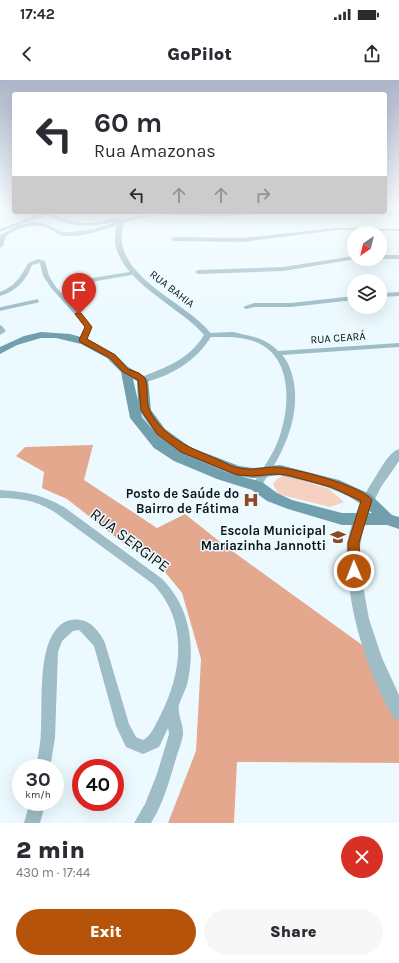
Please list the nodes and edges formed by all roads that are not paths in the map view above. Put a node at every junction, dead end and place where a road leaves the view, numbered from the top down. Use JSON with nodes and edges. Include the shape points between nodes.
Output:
{"nodes":[{"id":1,"x":118,"y":242,"type":"edge"},
{"id":2,"x":387,"y":256,"type":"edge"},
{"id":3,"x":399,"y":257,"type":"edge"},
{"id":4,"x":347,"y":259,"type":"edge"},
{"id":5,"x":198,"y":272,"type":"dead end"},
{"id":6,"x":135,"y":273,"type":"junction"},
{"id":7,"x":74,"y":283,"type":"dead end"},
{"id":8,"x":0,"y":294,"type":"edge"},
{"id":9,"x":399,"y":294,"type":"edge"},
{"id":10,"x":387,"y":295,"type":"edge"},
{"id":11,"x":347,"y":299,"type":"edge"},
{"id":12,"x":37,"y":301,"type":"dead end"},
{"id":13,"x":246,"y":307,"type":"dead end"},
{"id":14,"x":0,"y":309,"type":"edge"},
{"id":15,"x":0,"y":327,"type":"edge"},
{"id":16,"x":0,"y":333,"type":"edge"},
{"id":17,"x":208,"y":335,"type":"junction"},
{"id":18,"x":83,"y":340,"type":"junction"},
{"id":19,"x":399,"y":345,"type":"edge"},
{"id":20,"x":0,"y":351,"type":"edge"},
{"id":21,"x":279,"y":353,"type":"junction"},
{"id":22,"x":139,"y":385,"type":"junction"},
{"id":23,"x":399,"y":453,"type":"edge"},
{"id":24,"x":267,"y":471,"type":"junction"},
{"id":25,"x":225,"y":472,"type":"junction"},
{"id":26,"x":257,"y":486,"type":"junction"},
{"id":27,"x":0,"y":494,"type":"edge"},
{"id":28,"x":367,"y":500,"type":"junction"},
{"id":29,"x":361,"y":520,"type":"junction"},
{"id":30,"x":393,"y":521,"type":"edge"},
{"id":31,"x":172,"y":706,"type":"junction"},
{"id":32,"x":399,"y":712,"type":"edge"},
{"id":33,"x":45,"y":759,"type":"edge"},
{"id":34,"x":35,"y":811,"type":"edge"},
{"id":35,"x":32,"y":823,"type":"edge"},
{"id":36,"x":142,"y":823,"type":"edge"}],
"edges":[{"from":1,"to":6,"type":"street","name":"RUA BAHIA"},
{"from":2,"to":3,"type":"street"},
{"from":4,"to":5,"type":"street","via":[[290,269]]},
{"from":6,"to":7,"type":"street"},
{"from":6,"to":17,"type":"street","name":"RUA BAHIA","via":[[154,292],[184,312]]},
{"from":8,"to":18,"type":"street","via":[[17,286],[28,272],[30,264],[42,262],[46,276],[54,288],[89,327]]},
{"from":9,"to":10,"type":"street"},
{"from":11,"to":13,"type":"street"},
{"from":12,"to":14,"type":"lane"},
{"from":15,"to":16,"type":"street","via":[[3,331]]},
{"from":17,"to":21,"type":"street","via":[[244,335],[268,345]]},
{"from":17,"to":22,"type":"street","via":[[194,355]]},
{"from":18,"to":20,"type":"main road","via":[[60,335],[40,335],[21,339]]},
{"from":18,"to":22,"type":"main road","via":[[112,357]]},
{"from":19,"to":21,"type":"street","name":"RUA CEARÁ"},
{"from":21,"to":24,"type":"street","via":[[291,387],[290,416],[283,439]]},
{"from":22,"to":25,"type":"main road","via":[[140,411],[148,434],[164,442],[179,458]]},
{"from":23,"to":28,"type":"street","via":[[378,480]]},
{"from":24,"to":25,"type":"main road"},
{"from":24,"to":26,"type":"street"},
{"from":24,"to":28,"type":"main road","via":[[280,470],[334,484]]},
{"from":25,"to":26,"type":"main road"},
{"from":26,"to":29,"type":"main road","via":[[288,504],[342,519]]},
{"from":27,"to":31,"type":"street","name":"RUA SERGIPE","via":[[28,496],[44,501],[122,554],[167,591],[181,620],[185,652],[180,685]]},
{"from":28,"to":29,"type":"street"},
{"from":28,"to":30,"type":"main road"},
{"from":29,"to":30,"type":"main road"},
{"from":29,"to":32,"type":"street","via":[[354,543],[354,585],[373,658]]},
{"from":31,"to":33,"type":"street","via":[[154,742],[143,747],[131,742],[123,726],[99,643],[83,626],[74,624],[64,628],[52,651],[48,739]]},
{"from":31,"to":36,"type":"street","name":"RUA SERGIPE","via":[[176,734],[151,809]]},
{"from":34,"to":35,"type":"street"}]}
